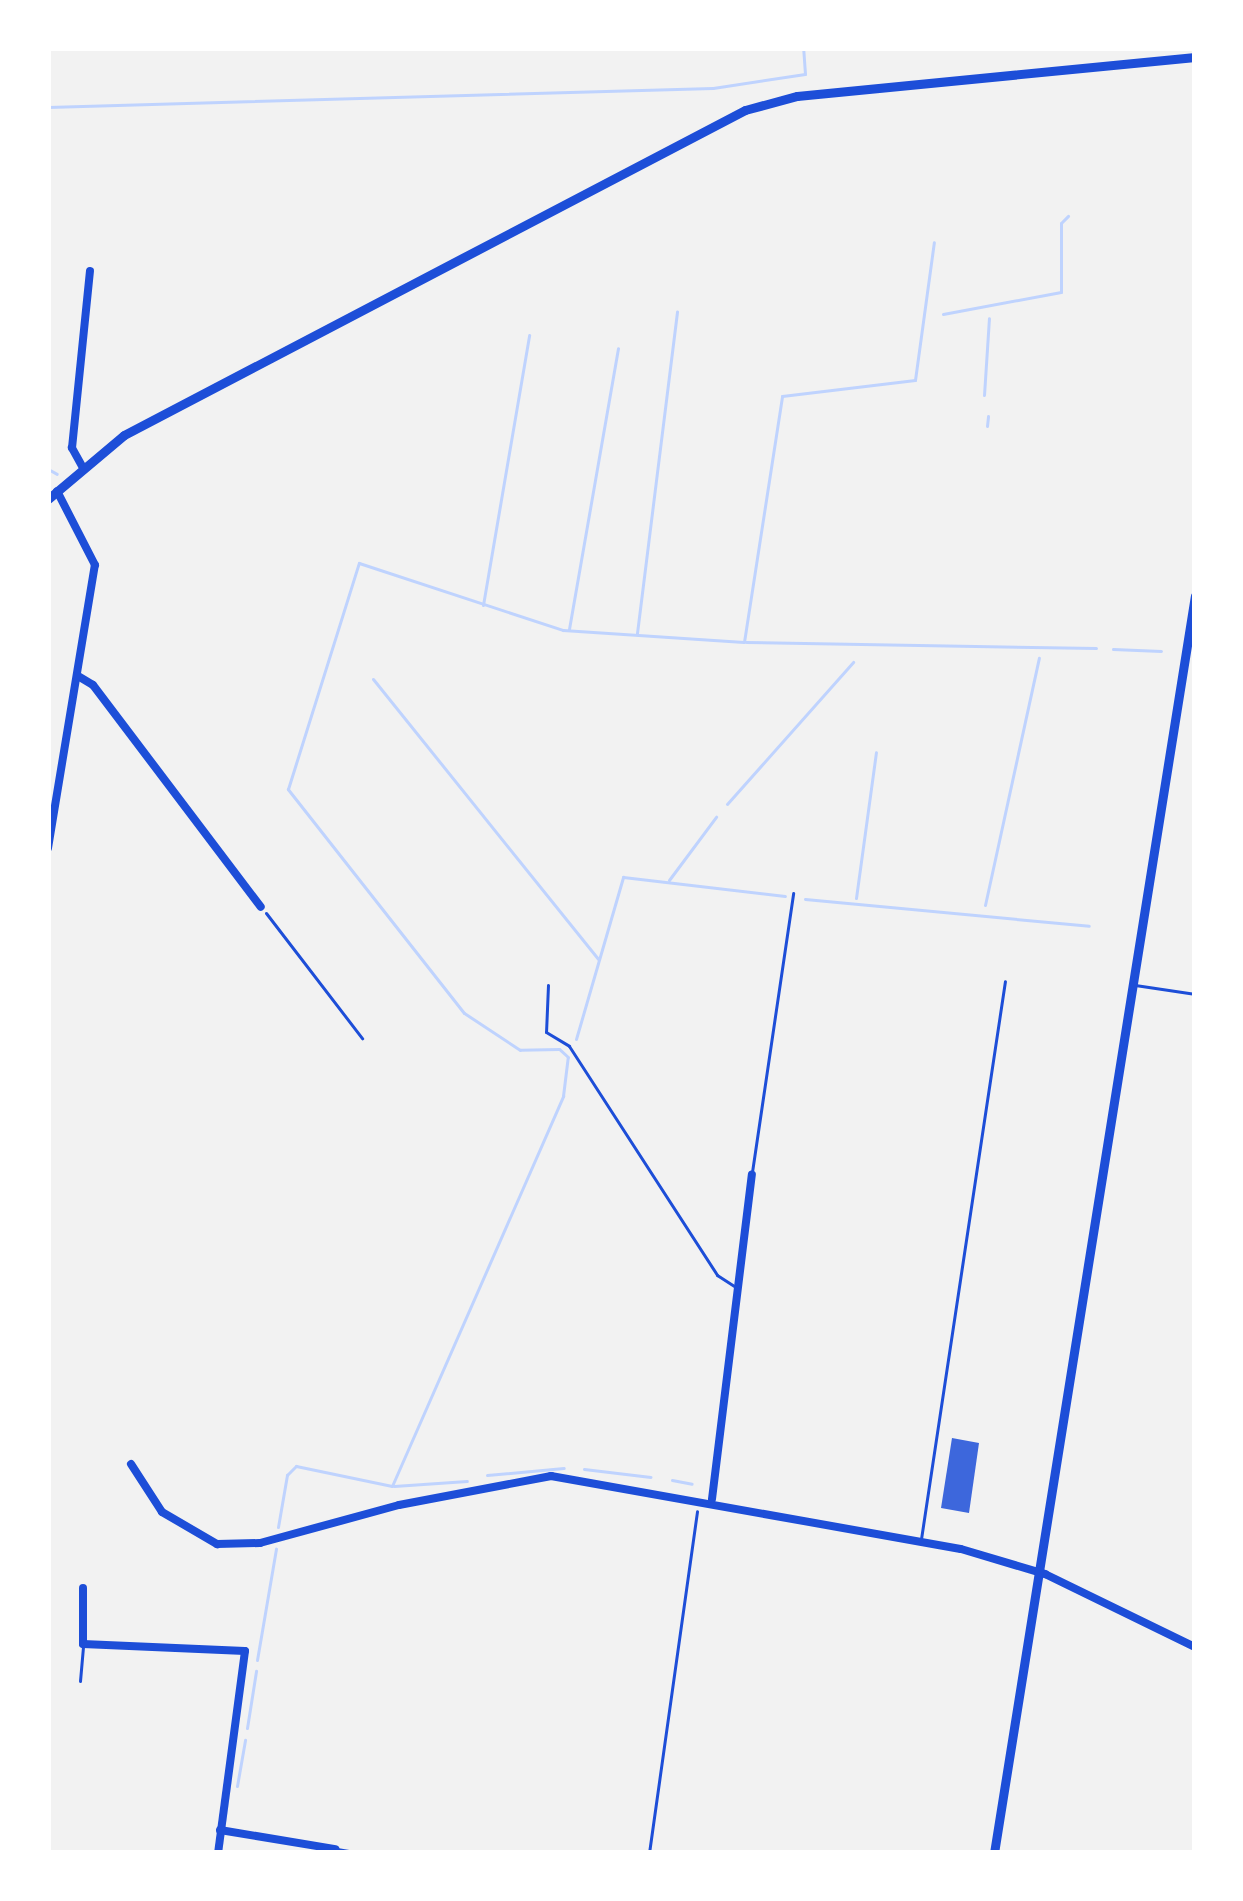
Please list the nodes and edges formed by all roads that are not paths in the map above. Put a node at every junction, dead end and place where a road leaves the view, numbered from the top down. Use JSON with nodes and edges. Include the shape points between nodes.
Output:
{"nodes":[{"id":1,"x":1195,"y":57,"type":"edge"},
{"id":2,"x":90,"y":271,"type":"dead end"},
{"id":3,"x":82,"y":466,"type":"junction"},
{"id":4,"x":52,"y":494,"type":"edge"},
{"id":5,"x":1195,"y":596,"type":"edge"},
{"id":6,"x":77,"y":676,"type":"junction"},
{"id":7,"x":48,"y":848,"type":"edge"},
{"id":8,"x":793,"y":893,"type":"dead end"},
{"id":9,"x":261,"y":907,"type":"road end"},
{"id":10,"x":1005,"y":981,"type":"dead end"},
{"id":11,"x":548,"y":985,"type":"dead end"},
{"id":12,"x":1133,"y":985,"type":"junction"},
{"id":13,"x":1195,"y":994,"type":"edge"},
{"id":14,"x":752,"y":1174,"type":"joint"},
{"id":15,"x":738,"y":1289,"type":"junction"},
{"id":16,"x":130,"y":1464,"type":"dead end"},
{"id":17,"x":712,"y":1499,"type":"junction"},
{"id":18,"x":921,"y":1541,"type":"junction"},
{"id":19,"x":1036,"y":1571,"type":"junction"},
{"id":20,"x":83,"y":1588,"type":"dead end"},
{"id":21,"x":83,"y":1644,"type":"junction"},
{"id":22,"x":1195,"y":1647,"type":"edge"},
{"id":23,"x":80,"y":1681,"type":"dead end"},
{"id":24,"x":220,"y":1830,"type":"junction"},
{"id":25,"x":335,"y":1849,"type":"joint"},
{"id":26,"x":358,"y":1852,"type":"edge"},
{"id":27,"x":218,"y":1853,"type":"edge"},
{"id":28,"x":994,"y":1853,"type":"edge"}],
"edges":[{"from":1,"to":3,"type":"main road","via":[[796,96],[745,110],[124,435]]},
{"from":2,"to":3,"type":"street","via":[[72,448]]},
{"from":3,"to":4,"type":"main road"},
{"from":4,"to":6,"type":"street","via":[[95,566]]},
{"from":5,"to":12,"type":"main road"},
{"from":6,"to":7,"type":"street"},
{"from":6,"to":9,"type":"street","via":[[93,685]]},
{"from":8,"to":14,"type":"lane"},
{"from":10,"to":18,"type":"lane"},
{"from":11,"to":15,"type":"lane","via":[[545,1032],[569,1046],[717,1275]]},
{"from":12,"to":13,"type":"lane"},
{"from":12,"to":19,"type":"main road"},
{"from":14,"to":15,"type":"street"},
{"from":15,"to":17,"type":"street"},
{"from":16,"to":17,"type":"street","via":[[174,1522],[238,1546],[551,1476]]},
{"from":17,"to":18,"type":"street"},
{"from":18,"to":19,"type":"street"},
{"from":19,"to":22,"type":"street"},
{"from":19,"to":28,"type":"main road"},
{"from":20,"to":21,"type":"street"},
{"from":21,"to":23,"type":"lane"},
{"from":21,"to":24,"type":"street","via":[[244,1651]]},
{"from":24,"to":25,"type":"street"},
{"from":24,"to":27,"type":"street"},
{"from":25,"to":26,"type":"lane"}]}
